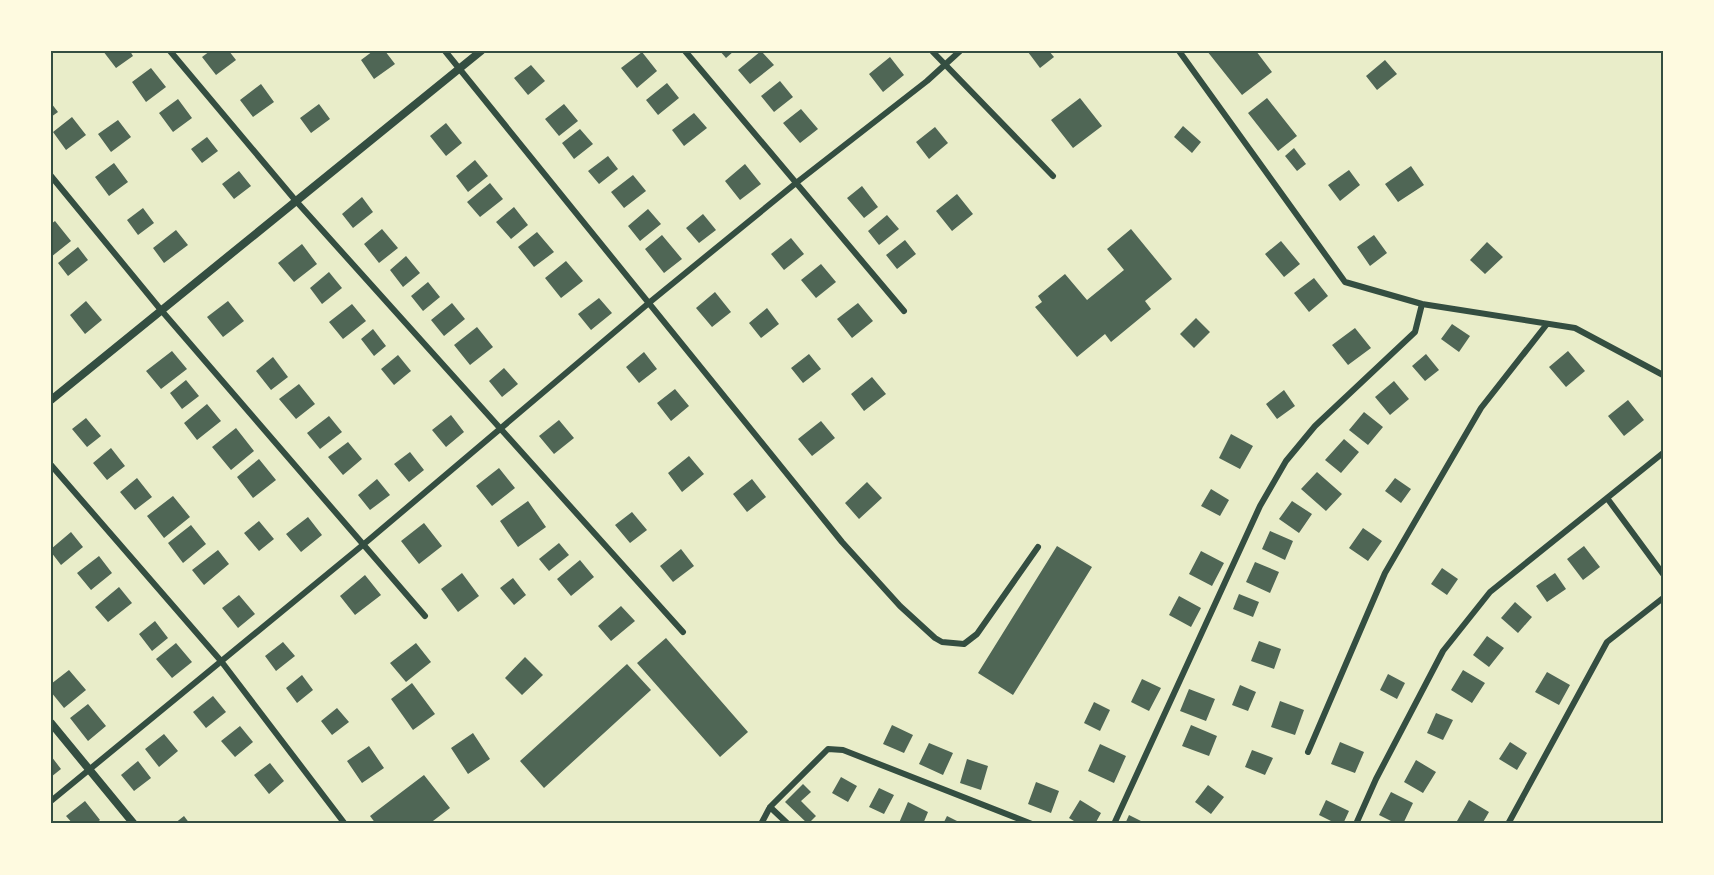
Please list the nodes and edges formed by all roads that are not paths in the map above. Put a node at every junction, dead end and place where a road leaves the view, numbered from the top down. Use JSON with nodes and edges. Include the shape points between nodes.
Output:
{"nodes":[{"id":1,"x":170,"y":51,"type":"edge"},
{"id":2,"x":446,"y":51,"type":"edge"},
{"id":3,"x":481,"y":51,"type":"edge"},
{"id":4,"x":685,"y":51,"type":"edge"},
{"id":5,"x":932,"y":51,"type":"edge"},
{"id":6,"x":960,"y":51,"type":"edge"},
{"id":7,"x":1179,"y":51,"type":"edge"},
{"id":8,"x":944,"y":65,"type":"junction"},
{"id":9,"x":460,"y":68,"type":"junction"},
{"id":10,"x":51,"y":176,"type":"edge"},
{"id":11,"x":1053,"y":176,"type":"dead end"},
{"id":12,"x":796,"y":183,"type":"junction"},
{"id":13,"x":296,"y":201,"type":"junction"},
{"id":14,"x":650,"y":302,"type":"junction"},
{"id":15,"x":1422,"y":304,"type":"junction"},
{"id":16,"x":161,"y":310,"type":"junction"},
{"id":17,"x":904,"y":311,"type":"dead end"},
{"id":18,"x":1547,"y":324,"type":"junction"},
{"id":19,"x":1663,"y":375,"type":"edge"},
{"id":20,"x":51,"y":400,"type":"edge"},
{"id":21,"x":499,"y":428,"type":"junction"},
{"id":22,"x":1663,"y":453,"type":"edge"},
{"id":23,"x":51,"y":465,"type":"edge"},
{"id":24,"x":1607,"y":498,"type":"junction"},
{"id":25,"x":364,"y":544,"type":"junction"},
{"id":26,"x":1038,"y":547,"type":"dead end"},
{"id":27,"x":1663,"y":574,"type":"edge"},
{"id":28,"x":1663,"y":598,"type":"edge"},
{"id":29,"x":425,"y":616,"type":"dead end"},
{"id":30,"x":683,"y":632,"type":"dead end"},
{"id":31,"x":221,"y":661,"type":"junction"},
{"id":32,"x":51,"y":723,"type":"edge"},
{"id":33,"x":1308,"y":752,"type":"dead end"},
{"id":34,"x":88,"y":771,"type":"junction"},
{"id":35,"x":51,"y":801,"type":"edge"},
{"id":36,"x":770,"y":807,"type":"junction"},
{"id":37,"x":134,"y":824,"type":"edge"},
{"id":38,"x":345,"y":824,"type":"edge"},
{"id":39,"x":760,"y":824,"type":"edge"},
{"id":40,"x":788,"y":824,"type":"edge"},
{"id":41,"x":1032,"y":824,"type":"edge"},
{"id":42,"x":1114,"y":824,"type":"edge"},
{"id":43,"x":1356,"y":824,"type":"edge"},
{"id":44,"x":1508,"y":824,"type":"edge"}],
"edges":[{"from":1,"to":13,"type":"street"},
{"from":2,"to":9,"type":"street"},
{"from":3,"to":9,"type":"street"},
{"from":4,"to":12,"type":"street"},
{"from":5,"to":8,"type":"street"},
{"from":6,"to":8,"type":"street"},
{"from":7,"to":15,"type":"street","via":[[1345,282]]},
{"from":8,"to":11,"type":"street"},
{"from":8,"to":12,"type":"street"},
{"from":9,"to":13,"type":"street"},
{"from":9,"to":14,"type":"street"},
{"from":10,"to":16,"type":"street"},
{"from":12,"to":14,"type":"street"},
{"from":12,"to":17,"type":"street"},
{"from":13,"to":16,"type":"street"},
{"from":13,"to":21,"type":"street"},
{"from":14,"to":21,"type":"street"},
{"from":14,"to":26,"type":"street","via":[[842,542],[935,638],[964,644],[977,634]]},
{"from":15,"to":18,"type":"street"},
{"from":15,"to":42,"type":"street","via":[[1415,332],[1315,426],[1281,470],[1260,506]]},
{"from":16,"to":20,"type":"street"},
{"from":16,"to":25,"type":"street"},
{"from":18,"to":19,"type":"street","via":[[1575,328]]},
{"from":18,"to":33,"type":"street","via":[[1481,408],[1385,573]]},
{"from":21,"to":25,"type":"street"},
{"from":21,"to":30,"type":"street"},
{"from":22,"to":24,"type":"street"},
{"from":23,"to":31,"type":"street"},
{"from":24,"to":27,"type":"street"},
{"from":24,"to":43,"type":"street","via":[[1490,592],[1443,651]]},
{"from":25,"to":29,"type":"street"},
{"from":25,"to":31,"type":"street"},
{"from":28,"to":44,"type":"street","via":[[1607,642]]},
{"from":31,"to":34,"type":"street"},
{"from":31,"to":38,"type":"street"},
{"from":32,"to":34,"type":"street"},
{"from":34,"to":35,"type":"street"},
{"from":34,"to":37,"type":"street"},
{"from":36,"to":39,"type":"street"},
{"from":36,"to":40,"type":"street"},
{"from":36,"to":41,"type":"street","via":[[828,749],[843,750]]}]}
